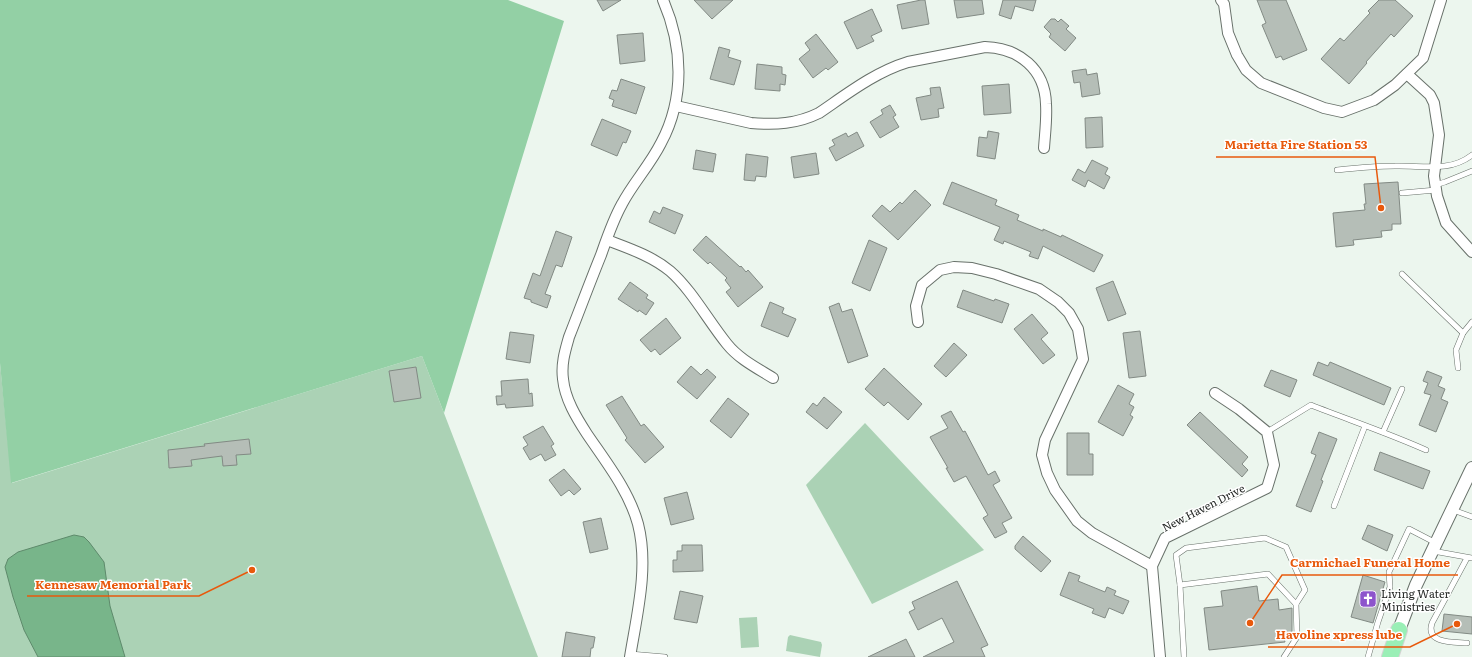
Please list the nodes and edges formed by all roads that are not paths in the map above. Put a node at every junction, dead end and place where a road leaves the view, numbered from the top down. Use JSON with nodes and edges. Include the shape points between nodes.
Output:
{"nodes":[{"id":1,"x":662,"y":0,"type":"edge"},
{"id":2,"x":1221,"y":0,"type":"edge"},
{"id":3,"x":1441,"y":0,"type":"edge"},
{"id":4,"x":1407,"y":74,"type":"junction"},
{"id":5,"x":676,"y":106,"type":"junction"},
{"id":6,"x":1044,"y":148,"type":"dead end"},
{"id":7,"x":1472,"y":155,"type":"edge"},
{"id":8,"x":1434,"y":168,"type":"junction"},
{"id":9,"x":1337,"y":170,"type":"dead end"},
{"id":10,"x":1472,"y":171,"type":"edge"},
{"id":11,"x":1435,"y":187,"type":"junction"},
{"id":12,"x":1402,"y":193,"type":"dead end"},
{"id":13,"x":607,"y":240,"type":"junction"},
{"id":14,"x":1472,"y":252,"type":"edge"},
{"id":15,"x":1402,"y":274,"type":"dead end"},
{"id":16,"x":918,"y":322,"type":"dead end"},
{"id":17,"x":1472,"y":322,"type":"edge"},
{"id":18,"x":1463,"y":333,"type":"junction"},
{"id":19,"x":1458,"y":368,"type":"dead end"},
{"id":20,"x":774,"y":378,"type":"dead end"},
{"id":21,"x":1402,"y":389,"type":"dead end"},
{"id":22,"x":1215,"y":393,"type":"dead end"},
{"id":23,"x":1365,"y":426,"type":"junction"},
{"id":24,"x":1267,"y":432,"type":"junction"},
{"id":25,"x":1383,"y":432,"type":"junction"},
{"id":26,"x":1426,"y":450,"type":"dead end"},
{"id":27,"x":1472,"y":468,"type":"edge"},
{"id":28,"x":1334,"y":506,"type":"dead end"},
{"id":29,"x":1452,"y":510,"type":"junction"},
{"id":30,"x":1472,"y":517,"type":"edge"},
{"id":31,"x":1434,"y":547,"type":"junction"},
{"id":32,"x":1470,"y":558,"type":"edge"},
{"id":33,"x":1152,"y":566,"type":"junction"},
{"id":34,"x":1180,"y":585,"type":"junction"},
{"id":35,"x":1296,"y":604,"type":"junction"},
{"id":36,"x":1399,"y":630,"type":"junction"},
{"id":37,"x":1467,"y":643,"type":"dead end"},
{"id":38,"x":630,"y":656,"type":"edge"},
{"id":39,"x":665,"y":657,"type":"edge"},
{"id":40,"x":1160,"y":657,"type":"edge"},
{"id":41,"x":1178,"y":657,"type":"edge"},
{"id":42,"x":1184,"y":657,"type":"edge"},
{"id":43,"x":1284,"y":657,"type":"edge"},
{"id":44,"x":1368,"y":657,"type":"edge"},
{"id":45,"x":1390,"y":657,"type":"edge"},
{"id":46,"x":1396,"y":657,"type":"edge"}],
"edges":[{"from":1,"to":5,"type":"street","via":[[672,22],[678,50]]},
{"from":2,"to":4,"type":"street","via":[[1224,4],[1228,32],[1237,55],[1246,70],[1261,83],[1324,108],[1342,112],[1374,100]]},
{"from":3,"to":4,"type":"street","via":[[1423,58]]},
{"from":4,"to":8,"type":"street","via":[[1430,94],[1434,103],[1440,135]]},
{"from":5,"to":6,"type":"street","via":[[751,123],[786,123],[819,113],[876,75],[897,65],[996,47],[1021,56],[1035,71],[1042,84],[1046,103]]},
{"from":5,"to":13,"type":"street","via":[[661,143],[621,205]]},
{"from":7,"to":8,"type":"lane","via":[[1455,164]]},
{"from":8,"to":9,"type":"lane","via":[[1404,165]]},
{"from":8,"to":11,"type":"street"},
{"from":10,"to":11,"type":"lane"},
{"from":11,"to":12,"type":"lane"},
{"from":11,"to":14,"type":"street","via":[[1446,223]]},
{"from":13,"to":20,"type":"street","via":[[647,256],[670,271],[732,349],[751,365]]},
{"from":13,"to":38,"type":"street","via":[[569,337],[563,379],[570,405],[625,494],[640,534],[642,578]]},
{"from":15,"to":18,"type":"lane"},
{"from":16,"to":33,"type":"street","via":[[916,306],[922,285],[940,270],[954,268],[972,268],[996,274],[1038,289],[1069,313],[1078,330],[1083,360],[1045,440],[1042,455],[1046,473],[1077,521],[1092,533]]},
{"from":17,"to":18,"type":"lane"},
{"from":18,"to":19,"type":"lane","via":[[1456,350]]},
{"from":21,"to":25,"type":"lane"},
{"from":22,"to":24,"type":"street"},
{"from":23,"to":24,"type":"lane","via":[[1311,405]]},
{"from":23,"to":25,"type":"lane"},
{"from":23,"to":28,"type":"lane"},
{"from":24,"to":33,"type":"street","name":"New Haven Drive","via":[[1274,464],[1267,488],[1165,538]]},
{"from":25,"to":26,"type":"lane"},
{"from":27,"to":29,"type":"street"},
{"from":29,"to":30,"type":"lane"},
{"from":29,"to":31,"type":"street"},
{"from":31,"to":32,"type":"lane"},
{"from":31,"to":36,"type":"street"},
{"from":31,"to":44,"type":"lane","via":[[1409,529],[1389,572],[1390,587]]},
{"from":32,"to":37,"type":"lane","via":[[1432,623],[1431,632],[1432,636],[1439,640]]},
{"from":33,"to":40,"type":"street","name":"New Haven Drive"},
{"from":34,"to":35,"type":"lane","via":[[1268,574]]},
{"from":34,"to":35,"type":"lane","via":[[1176,555],[1186,548],[1265,538],[1286,547],[1305,590]]},
{"from":34,"to":42,"type":"lane"},
{"from":35,"to":43,"type":"lane","via":[[1297,637]]},
{"from":36,"to":45,"type":"highway"},
{"from":36,"to":46,"type":"street"},
{"from":38,"to":39,"type":"lane"},
{"from":41,"to":42,"type":"lane"}]}
